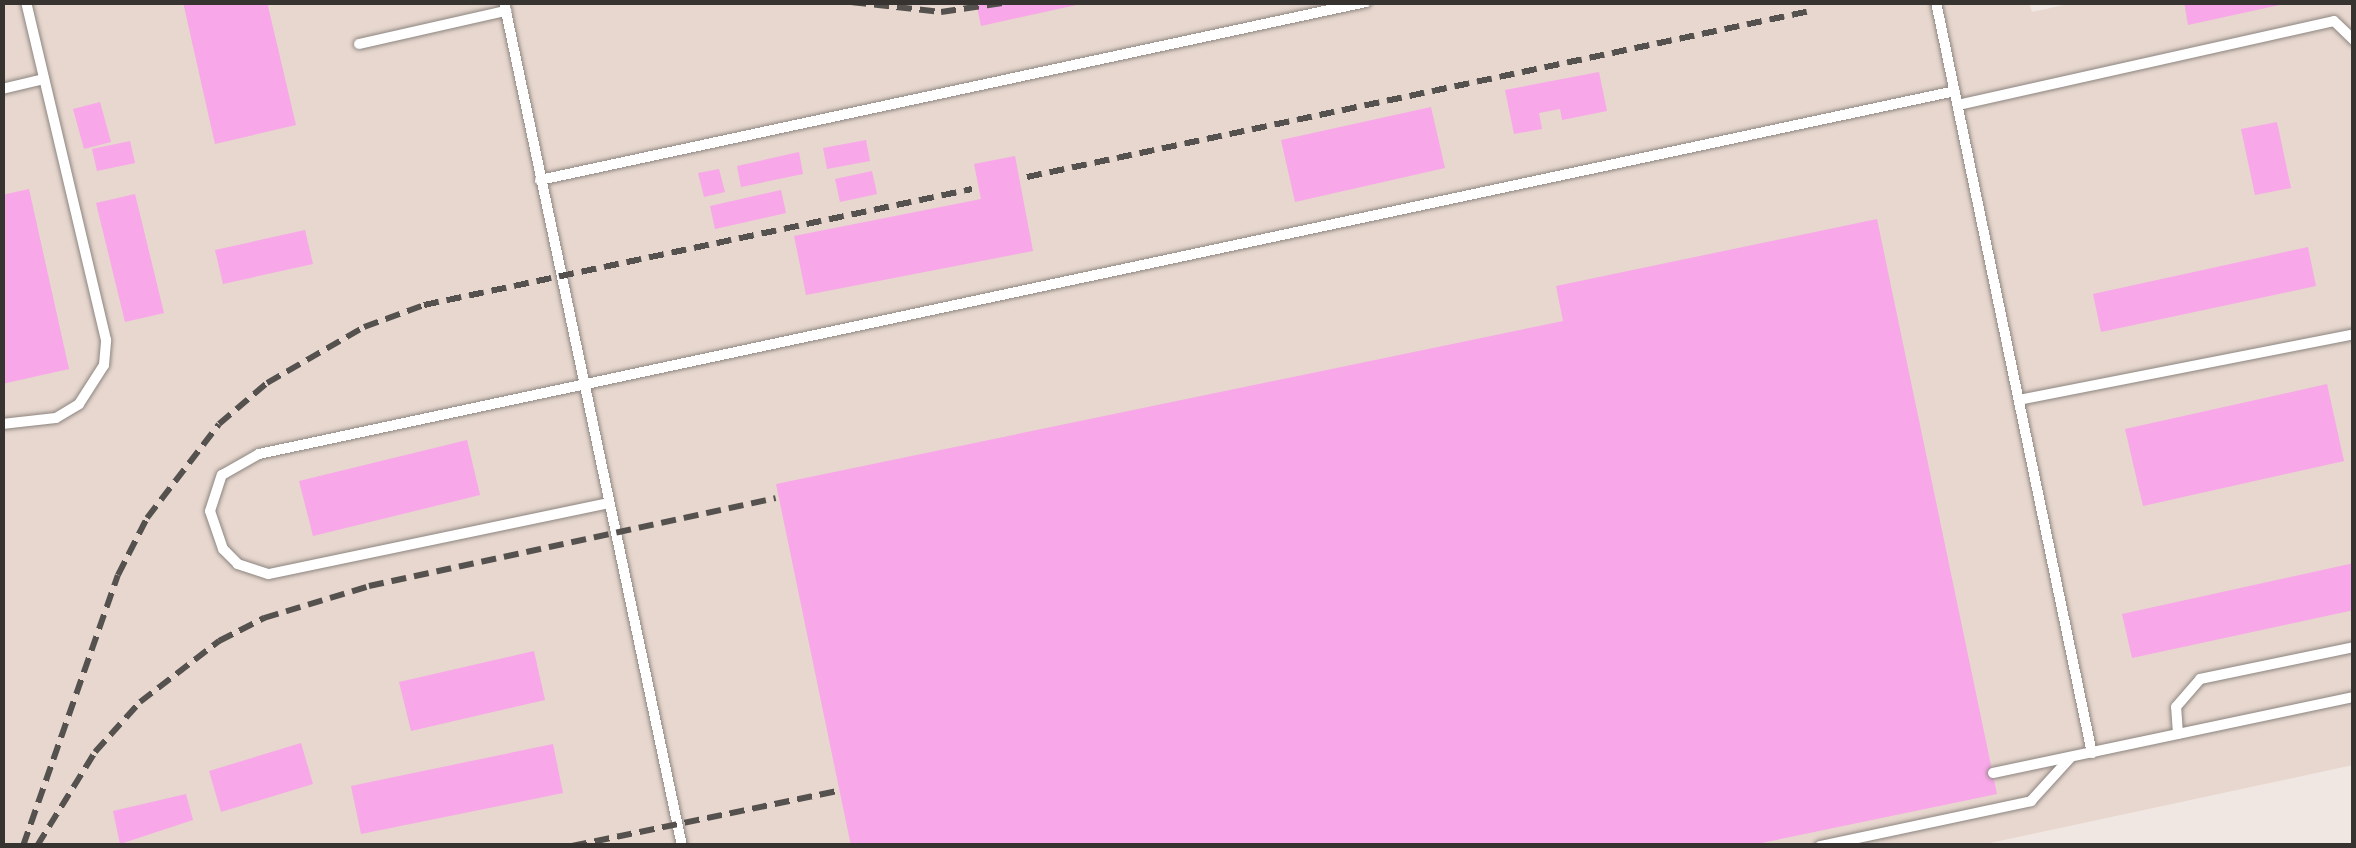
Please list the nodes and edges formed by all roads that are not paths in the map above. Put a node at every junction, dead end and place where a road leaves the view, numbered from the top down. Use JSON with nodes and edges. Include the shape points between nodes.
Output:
{"nodes":[{"id":1,"x":26,"y":2,"type":"edge"},
{"id":2,"x":1366,"y":2,"type":"edge"},
{"id":3,"x":1936,"y":2,"type":"edge"},
{"id":4,"x":505,"y":7,"type":"edge"},
{"id":5,"x":2354,"y":40,"type":"edge"},
{"id":6,"x":359,"y":44,"type":"dead end"},
{"id":7,"x":44,"y":79,"type":"junction"},
{"id":8,"x":2,"y":89,"type":"edge"},
{"id":9,"x":1955,"y":91,"type":"junction"},
{"id":10,"x":1958,"y":105,"type":"junction"},
{"id":11,"x":540,"y":180,"type":"junction"},
{"id":12,"x":2354,"y":334,"type":"edge"},
{"id":13,"x":582,"y":383,"type":"junction"},
{"id":14,"x":2019,"y":400,"type":"junction"},
{"id":15,"x":2,"y":424,"type":"edge"},
{"id":16,"x":608,"y":503,"type":"junction"},
{"id":17,"x":2354,"y":647,"type":"edge"},
{"id":18,"x":2354,"y":698,"type":"edge"},
{"id":19,"x":2178,"y":734,"type":"junction"},
{"id":20,"x":2092,"y":752,"type":"junction"},
{"id":21,"x":2071,"y":757,"type":"junction"},
{"id":22,"x":1992,"y":773,"type":"dead end"},
{"id":23,"x":682,"y":846,"type":"edge"},
{"id":24,"x":1820,"y":846,"type":"edge"}],
"edges":[{"from":1,"to":7,"type":"lane"},
{"from":2,"to":11,"type":"lane"},
{"from":3,"to":9,"type":"lane"},
{"from":4,"to":6,"type":"lane"},
{"from":4,"to":11,"type":"lane"},
{"from":5,"to":10,"type":"lane","via":[[2334,21]]},
{"from":7,"to":8,"type":"lane"},
{"from":7,"to":15,"type":"lane","via":[[106,340],[104,365],[79,404],[56,418]]},
{"from":9,"to":10,"type":"lane"},
{"from":9,"to":13,"type":"lane"},
{"from":10,"to":14,"type":"lane"},
{"from":11,"to":13,"type":"lane"},
{"from":12,"to":14,"type":"lane"},
{"from":13,"to":16,"type":"lane"},
{"from":13,"to":16,"type":"lane","via":[[238,462],[212,493],[214,530],[238,564],[268,574]]},
{"from":14,"to":20,"type":"lane"},
{"from":16,"to":23,"type":"lane"},
{"from":17,"to":19,"type":"lane","via":[[2200,679],[2176,708]]},
{"from":18,"to":19,"type":"lane"},
{"from":19,"to":20,"type":"lane"},
{"from":20,"to":21,"type":"lane"},
{"from":21,"to":22,"type":"lane"},
{"from":21,"to":24,"type":"lane","via":[[2031,801]]}]}
